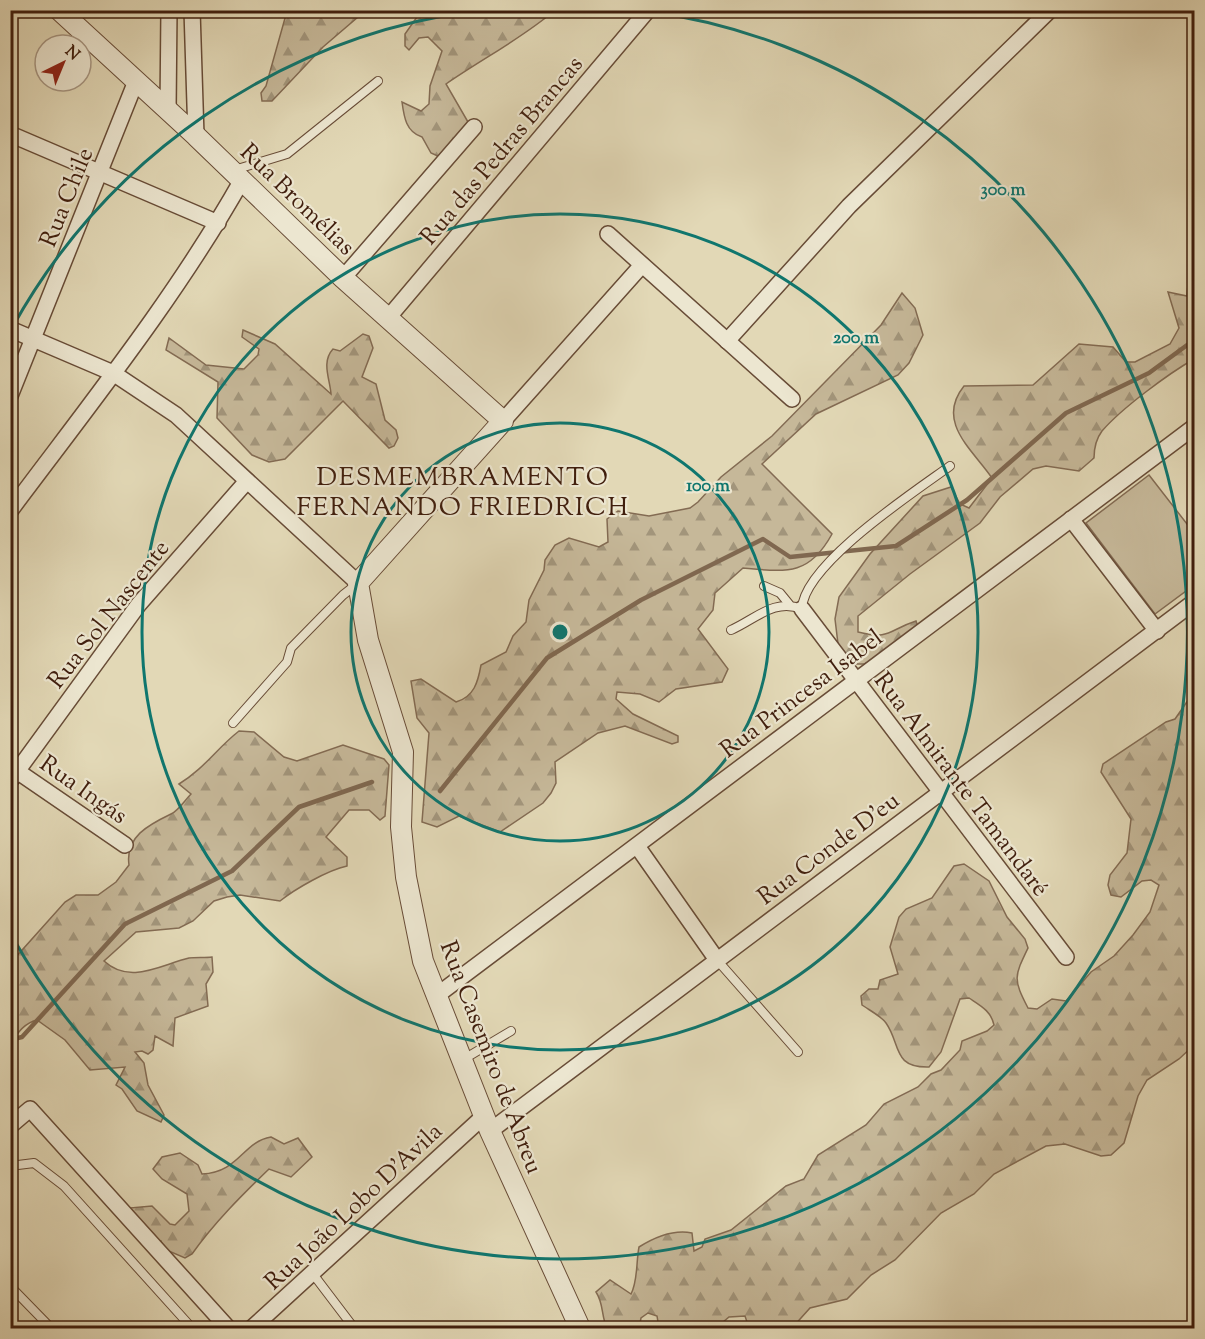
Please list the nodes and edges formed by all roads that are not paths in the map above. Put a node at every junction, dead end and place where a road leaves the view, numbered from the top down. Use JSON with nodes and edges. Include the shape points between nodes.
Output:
{"nodes":[{"id":1,"x":59,"y":10,"type":"edge"},
{"id":2,"x":169,"y":10,"type":"edge"},
{"id":3,"x":192,"y":10,"type":"edge"},
{"id":4,"x":648,"y":10,"type":"edge"},
{"id":5,"x":1050,"y":10,"type":"edge"},
{"id":6,"x":136,"y":81,"type":"junction"},
{"id":7,"x":378,"y":81,"type":"dead end"},
{"id":8,"x":168,"y":110,"type":"junction"},
{"id":9,"x":474,"y":127,"type":"dead end"},
{"id":10,"x":10,"y":134,"type":"edge"},
{"id":11,"x":196,"y":136,"type":"junction"},
{"id":12,"x":100,"y":174,"type":"junction"},
{"id":13,"x":237,"y":176,"type":"junction"},
{"id":14,"x":218,"y":223,"type":"junction"},
{"id":15,"x":608,"y":234,"type":"dead end"},
{"id":16,"x":642,"y":265,"type":"junction"},
{"id":17,"x":343,"y":278,"type":"junction"},
{"id":18,"x":388,"y":318,"type":"junction"},
{"id":19,"x":10,"y":329,"type":"edge"},
{"id":20,"x":34,"y":339,"type":"junction"},
{"id":21,"x":727,"y":341,"type":"junction"},
{"id":22,"x":113,"y":373,"type":"junction"},
{"id":23,"x":10,"y":396,"type":"edge"},
{"id":24,"x":792,"y":399,"type":"dead end"},
{"id":25,"x":503,"y":421,"type":"junction"},
{"id":26,"x":1194,"y":427,"type":"edge"},
{"id":27,"x":950,"y":466,"type":"dead end"},
{"id":28,"x":247,"y":481,"type":"junction"},
{"id":29,"x":10,"y":511,"type":"edge"},
{"id":30,"x":1071,"y":519,"type":"junction"},
{"id":31,"x":358,"y":583,"type":"junction"},
{"id":32,"x":764,"y":586,"type":"dead end"},
{"id":33,"x":1194,"y":602,"type":"edge"},
{"id":34,"x":795,"y":607,"type":"junction"},
{"id":35,"x":731,"y":630,"type":"dead end"},
{"id":36,"x":1156,"y":631,"type":"junction"},
{"id":37,"x":854,"y":680,"type":"junction"},
{"id":38,"x":233,"y":723,"type":"dead end"},
{"id":39,"x":14,"y":776,"type":"edge"},
{"id":40,"x":940,"y":792,"type":"junction"},
{"id":41,"x":125,"y":845,"type":"dead end"},
{"id":42,"x":637,"y":846,"type":"junction"},
{"id":43,"x":1066,"y":957,"type":"dead end"},
{"id":44,"x":717,"y":960,"type":"junction"},
{"id":45,"x":436,"y":996,"type":"junction"},
{"id":46,"x":511,"y":1031,"type":"dead end"},
{"id":47,"x":798,"y":1052,"type":"dead end"},
{"id":48,"x":462,"y":1060,"type":"junction"},
{"id":49,"x":487,"y":1123,"type":"junction"},
{"id":50,"x":10,"y":1126,"type":"edge"},
{"id":51,"x":10,"y":1166,"type":"edge"},
{"id":52,"x":313,"y":1274,"type":"junction"},
{"id":53,"x":10,"y":1286,"type":"edge"},
{"id":54,"x":51,"y":1329,"type":"edge"},
{"id":55,"x":192,"y":1329,"type":"edge"},
{"id":56,"x":228,"y":1329,"type":"edge"},
{"id":57,"x":252,"y":1329,"type":"edge"},
{"id":58,"x":354,"y":1329,"type":"edge"},
{"id":59,"x":580,"y":1329,"type":"edge"}],
"edges":[{"from":1,"to":6,"type":"street","name":"Rua Bromélias"},
{"from":2,"to":8,"type":"street"},
{"from":3,"to":11,"type":"street"},
{"from":4,"to":18,"type":"street","name":"Rua das Pedras Brancas"},
{"from":5,"to":21,"type":"street","via":[[849,206]]},
{"from":6,"to":8,"type":"street","name":"Rua Bromélias"},
{"from":6,"to":12,"type":"street","name":"Rua Chile"},
{"from":7,"to":13,"type":"lane","via":[[287,154]]},
{"from":8,"to":11,"type":"street","name":"Rua Bromélias"},
{"from":9,"to":17,"type":"street"},
{"from":10,"to":12,"type":"street"},
{"from":11,"to":13,"type":"street","name":"Rua Bromélias"},
{"from":12,"to":14,"type":"street"},
{"from":12,"to":20,"type":"street","name":"Rua Chile"},
{"from":13,"to":14,"type":"street"},
{"from":13,"to":17,"type":"street","name":"Rua Bromélias"},
{"from":14,"to":22,"type":"street"},
{"from":15,"to":16,"type":"street"},
{"from":16,"to":21,"type":"street"},
{"from":16,"to":25,"type":"street"},
{"from":17,"to":18,"type":"street","name":"Rua Bromélias"},
{"from":18,"to":25,"type":"street","name":"Rua Bromélias"},
{"from":19,"to":20,"type":"street"},
{"from":20,"to":22,"type":"street"},
{"from":20,"to":23,"type":"street","name":"Rua Chile"},
{"from":21,"to":24,"type":"street"},
{"from":22,"to":28,"type":"street","via":[[176,415]]},
{"from":22,"to":29,"type":"street"},
{"from":25,"to":31,"type":"street"},
{"from":26,"to":30,"type":"street","name":"Rua Princesa Isabel"},
{"from":27,"to":34,"type":"lane","via":[[861,530],[816,577]]},
{"from":28,"to":31,"type":"street"},
{"from":28,"to":39,"type":"street","name":"Rua Sol Nascente","via":[[139,604]]},
{"from":30,"to":36,"type":"street"},
{"from":30,"to":37,"type":"street","name":"Rua Princesa Isabel"},
{"from":31,"to":38,"type":"lane","via":[[291,648],[287,662]]},
{"from":31,"to":45,"type":"street","name":"Rua Casemiro de Abreu","via":[[368,640],[403,752],[401,827],[406,877],[423,961]]},
{"from":32,"to":34,"type":"lane","via":[[780,593]]},
{"from":33,"to":36,"type":"street","name":"Rua Conde D'eu"},
{"from":34,"to":35,"type":"lane","via":[[777,605]]},
{"from":34,"to":37,"type":"street","name":"Rua Almirante Tamandaré"},
{"from":36,"to":40,"type":"street","name":"Rua Conde D'eu"},
{"from":37,"to":40,"type":"street","name":"Rua Almirante Tamandaré"},
{"from":37,"to":42,"type":"street","name":"Rua Princesa Isabel"},
{"from":39,"to":41,"type":"street","name":"Rua Ingás"},
{"from":40,"to":43,"type":"street","name":"Rua Almirante Tamandaré"},
{"from":40,"to":44,"type":"street","name":"Rua Conde D'eu"},
{"from":42,"to":44,"type":"street"},
{"from":42,"to":45,"type":"street","name":"Rua Princesa Isabel"},
{"from":44,"to":47,"type":"lane"},
{"from":44,"to":49,"type":"street","name":"Rua Conde D'eu"},
{"from":45,"to":48,"type":"street","name":"Rua Casemiro de Abreu"},
{"from":46,"to":48,"type":"lane"},
{"from":48,"to":49,"type":"street","name":"Rua Casemiro de Abreu"},
{"from":49,"to":52,"type":"street","name":"Rua João Lobo D'Avila"},
{"from":49,"to":59,"type":"street","name":"Rua Casemiro de Abreu"},
{"from":50,"to":56,"type":"street","via":[[30,1109]]},
{"from":51,"to":55,"type":"lane","via":[[34,1164],[64,1186]]},
{"from":52,"to":57,"type":"street","name":"Rua João Lobo D'Avila"},
{"from":52,"to":58,"type":"lane"},
{"from":53,"to":54,"type":"lane"}]}
